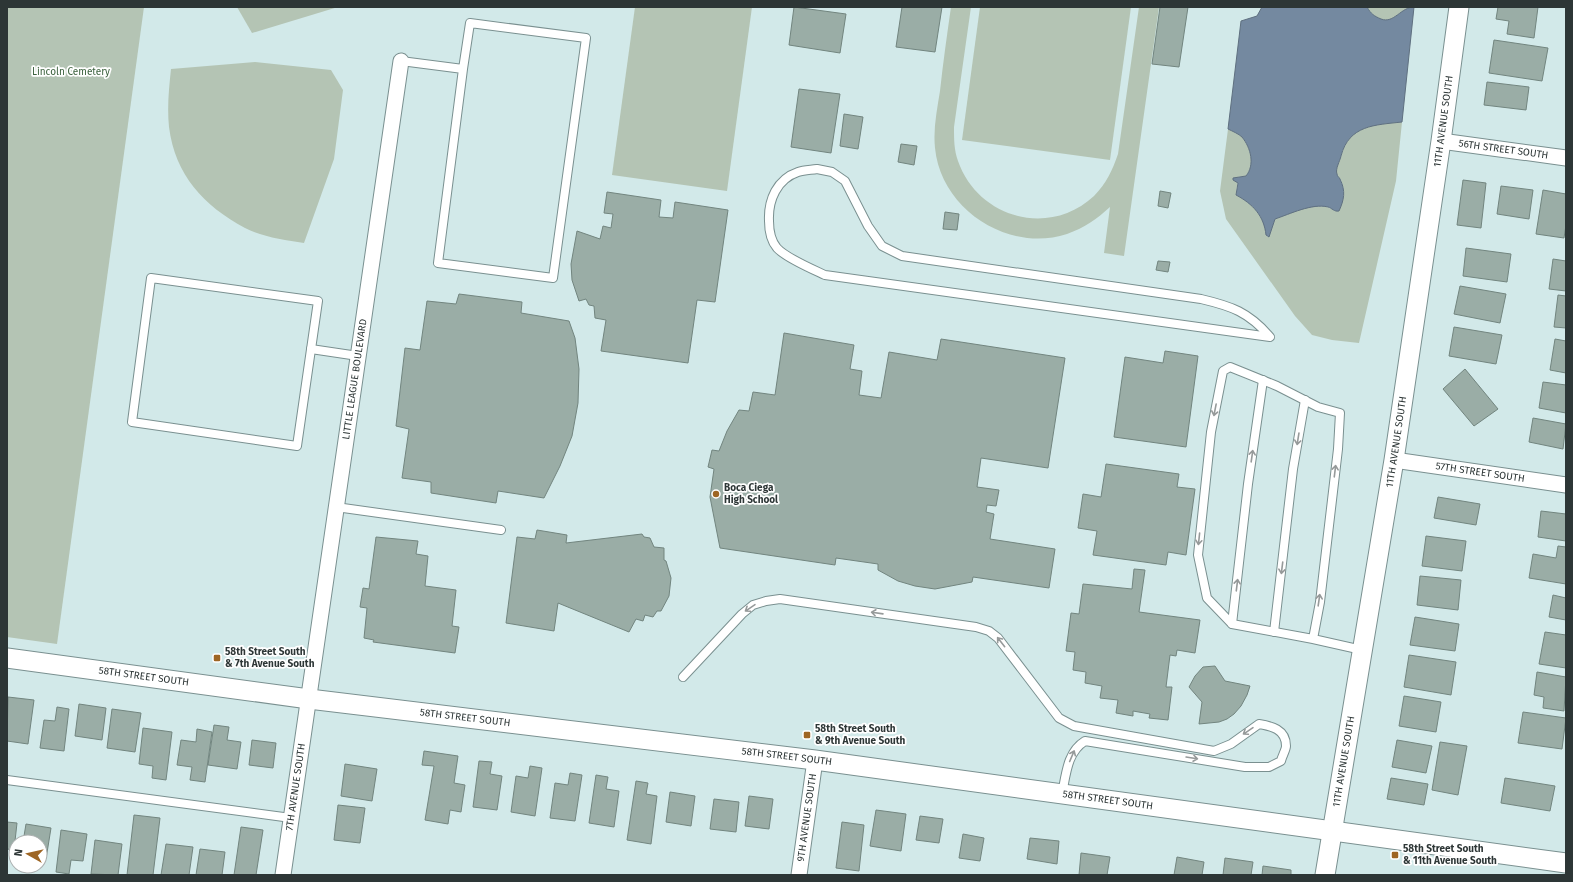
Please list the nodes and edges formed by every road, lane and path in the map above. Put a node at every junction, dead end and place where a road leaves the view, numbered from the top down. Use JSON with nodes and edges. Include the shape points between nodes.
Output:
{"nodes":[{"id":1,"x":1459,"y":7,"type":"edge"},
{"id":2,"x":401,"y":61,"type":"joint"},
{"id":3,"x":463,"y":69,"type":"junction"},
{"id":4,"x":1442,"y":141,"type":"junction"},
{"id":5,"x":1566,"y":158,"type":"edge"},
{"id":6,"x":1270,"y":337,"type":"joint"},
{"id":7,"x":311,"y":349,"type":"junction"},
{"id":8,"x":358,"y":356,"type":"junction"},
{"id":9,"x":1263,"y":380,"type":"junction"},
{"id":10,"x":1304,"y":400,"type":"junction"},
{"id":11,"x":1394,"y":460,"type":"junction"},
{"id":12,"x":1566,"y":485,"type":"edge"},
{"id":13,"x":336,"y":507,"type":"junction"},
{"id":14,"x":501,"y":530,"type":"dead end"},
{"id":15,"x":1232,"y":624,"type":"junction"},
{"id":16,"x":1274,"y":632,"type":"junction"},
{"id":17,"x":1313,"y":639,"type":"junction"},
{"id":18,"x":1362,"y":650,"type":"junction"},
{"id":19,"x":7,"y":658,"type":"edge"},
{"id":20,"x":683,"y":677,"type":"dead end"},
{"id":21,"x":309,"y":699,"type":"junction"},
{"id":22,"x":815,"y":760,"type":"junction"},
{"id":23,"x":7,"y":780,"type":"edge"},
{"id":24,"x":1062,"y":794,"type":"junction"},
{"id":25,"x":291,"y":818,"type":"junction"},
{"id":26,"x":1331,"y":831,"type":"junction"},
{"id":27,"x":1566,"y":863,"type":"edge"},
{"id":28,"x":283,"y":875,"type":"edge"},
{"id":29,"x":799,"y":875,"type":"edge"},
{"id":30,"x":1325,"y":875,"type":"edge"}],
"edges":[{"from":1,"to":4,"type":"street","name":"11TH AVENUE SOUTH"},
{"from":2,"to":3,"type":"lane"},
{"from":2,"to":8,"type":"street","name":"LITTLE LEAGUE BOULEVARD"},
{"from":3,"to":3,"type":"lane","via":[[470,23],[586,38],[554,278],[438,263]]},
{"from":4,"to":5,"type":"street","name":"56TH STREET SOUTH"},
{"from":4,"to":11,"type":"street","name":"11TH AVENUE SOUTH"},
{"from":6,"to":6,"type":"lane","via":[[1245,314],[1227,305],[1201,299],[902,256],[882,246],[868,226],[845,181],[832,172],[817,169],[798,172],[782,182],[772,195],[768,212],[769,230],[776,247],[797,262],[825,275]]},
{"from":7,"to":7,"type":"lane","via":[[318,301],[151,278],[132,422],[297,446]]},
{"from":7,"to":8,"type":"lane"},
{"from":8,"to":13,"type":"street","name":"LITTLE LEAGUE BOULEVARD"},
{"from":9,"to":10,"type":"lane"},
{"from":15,"to":9,"type":"lane","one_way":true},
{"from":9,"to":15,"type":"lane","one_way":true,"via":[[1230,367],[1222,371],[1211,432],[1198,555],[1207,598]]},
{"from":10,"to":16,"type":"lane","one_way":true,"via":[[1293,469]]},
{"from":17,"to":10,"type":"lane","one_way":true,"via":[[1320,602],[1340,413]]},
{"from":11,"to":12,"type":"street","name":"57TH STREET SOUTH"},
{"from":11,"to":18,"type":"street","name":"11TH AVENUE SOUTH"},
{"from":13,"to":14,"type":"lane"},
{"from":13,"to":21,"type":"street","name":"LITTLE LEAGUE BOULEVARD"},
{"from":15,"to":16,"type":"lane"},
{"from":16,"to":17,"type":"lane"},
{"from":17,"to":18,"type":"lane"},
{"from":18,"to":26,"type":"street","name":"11TH AVENUE SOUTH"},
{"from":19,"to":21,"type":"street","name":"58TH STREET SOUTH"},
{"from":24,"to":20,"type":"lane","one_way":true,"via":[[1071,755],[1078,745],[1085,741],[1245,766],[1269,767],[1281,761],[1286,746],[1283,735],[1274,726],[1259,724],[1230,744],[1214,751],[1074,726],[1058,718],[998,638],[989,631],[780,599],[753,605]]},
{"from":21,"to":22,"type":"street","name":"58TH STREET SOUTH"},
{"from":21,"to":25,"type":"street","name":"7TH AVENUE SOUTH"},
{"from":22,"to":24,"type":"street","name":"58TH STREET SOUTH"},
{"from":22,"to":29,"type":"street","name":"9TH AVENUE SOUTH"},
{"from":23,"to":25,"type":"lane"},
{"from":24,"to":26,"type":"street","name":"58TH STREET SOUTH"},
{"from":25,"to":28,"type":"street","name":"7TH AVENUE SOUTH"},
{"from":26,"to":27,"type":"street","name":"58TH STREET SOUTH"},
{"from":26,"to":30,"type":"street","name":"11TH AVENUE SOUTH"}]}
